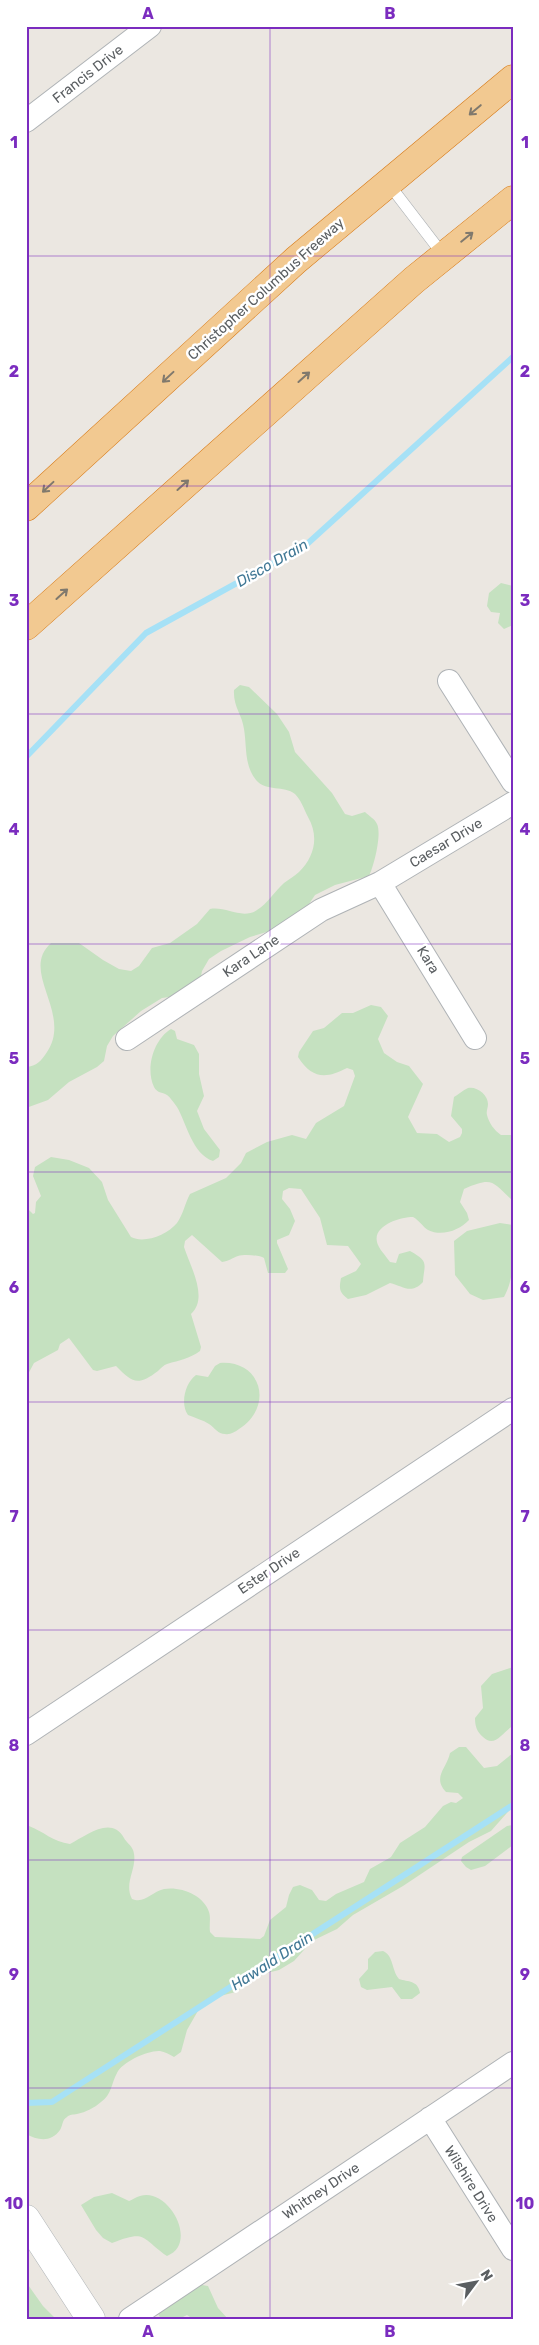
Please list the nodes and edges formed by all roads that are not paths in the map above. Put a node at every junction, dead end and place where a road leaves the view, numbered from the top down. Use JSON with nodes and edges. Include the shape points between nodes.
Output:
{"nodes":[{"id":1,"x":150,"y":26,"type":"edge"},
{"id":2,"x":513,"y":79,"type":"edge"},
{"id":3,"x":26,"y":121,"type":"edge"},
{"id":4,"x":388,"y":183,"type":"junction"},
{"id":5,"x":513,"y":200,"type":"edge"},
{"id":6,"x":444,"y":256,"type":"junction"},
{"id":7,"x":26,"y":508,"type":"edge"},
{"id":8,"x":26,"y":626,"type":"edge"},
{"id":9,"x":449,"y":681,"type":"dead end"},
{"id":10,"x":513,"y":782,"type":"edge"},
{"id":11,"x":513,"y":803,"type":"edge"},
{"id":12,"x":380,"y":883,"type":"junction"},
{"id":13,"x":475,"y":1038,"type":"dead end"},
{"id":14,"x":127,"y":1039,"type":"dead end"},
{"id":15,"x":513,"y":1409,"type":"edge"},
{"id":16,"x":26,"y":1734,"type":"edge"},
{"id":17,"x":513,"y":2063,"type":"edge"},
{"id":18,"x":430,"y":2118,"type":"junction"},
{"id":19,"x":26,"y":2219,"type":"edge"},
{"id":20,"x":513,"y":2250,"type":"edge"},
{"id":21,"x":91,"y":2319,"type":"edge"},
{"id":22,"x":130,"y":2319,"type":"edge"}],
"edges":[{"from":1,"to":3,"type":"street","name":"Francis Drive"},
{"from":2,"to":4,"type":"highway","name":"Christopher Columbus Freeway","one_way":true},
{"from":4,"to":6,"type":"lane"},
{"from":4,"to":7,"type":"highway","name":"Christopher Columbus Freeway","one_way":true,"via":[[296,260]]},
{"from":6,"to":5,"type":"highway","one_way":true},
{"from":8,"to":6,"type":"highway","one_way":true},
{"from":9,"to":10,"type":"street"},
{"from":11,"to":12,"type":"street","name":"Caesar Drive"},
{"from":12,"to":13,"type":"street","name":"Kara"},
{"from":12,"to":14,"type":"street","name":"Kara Lane","via":[[321,910]]},
{"from":15,"to":16,"type":"street","name":"Ester Drive"},
{"from":17,"to":18,"type":"street","name":"Whitney Drive"},
{"from":18,"to":20,"type":"street","name":"Wilshire Drive"},
{"from":18,"to":22,"type":"street","name":"Whitney Drive"},
{"from":19,"to":21,"type":"street"}]}
